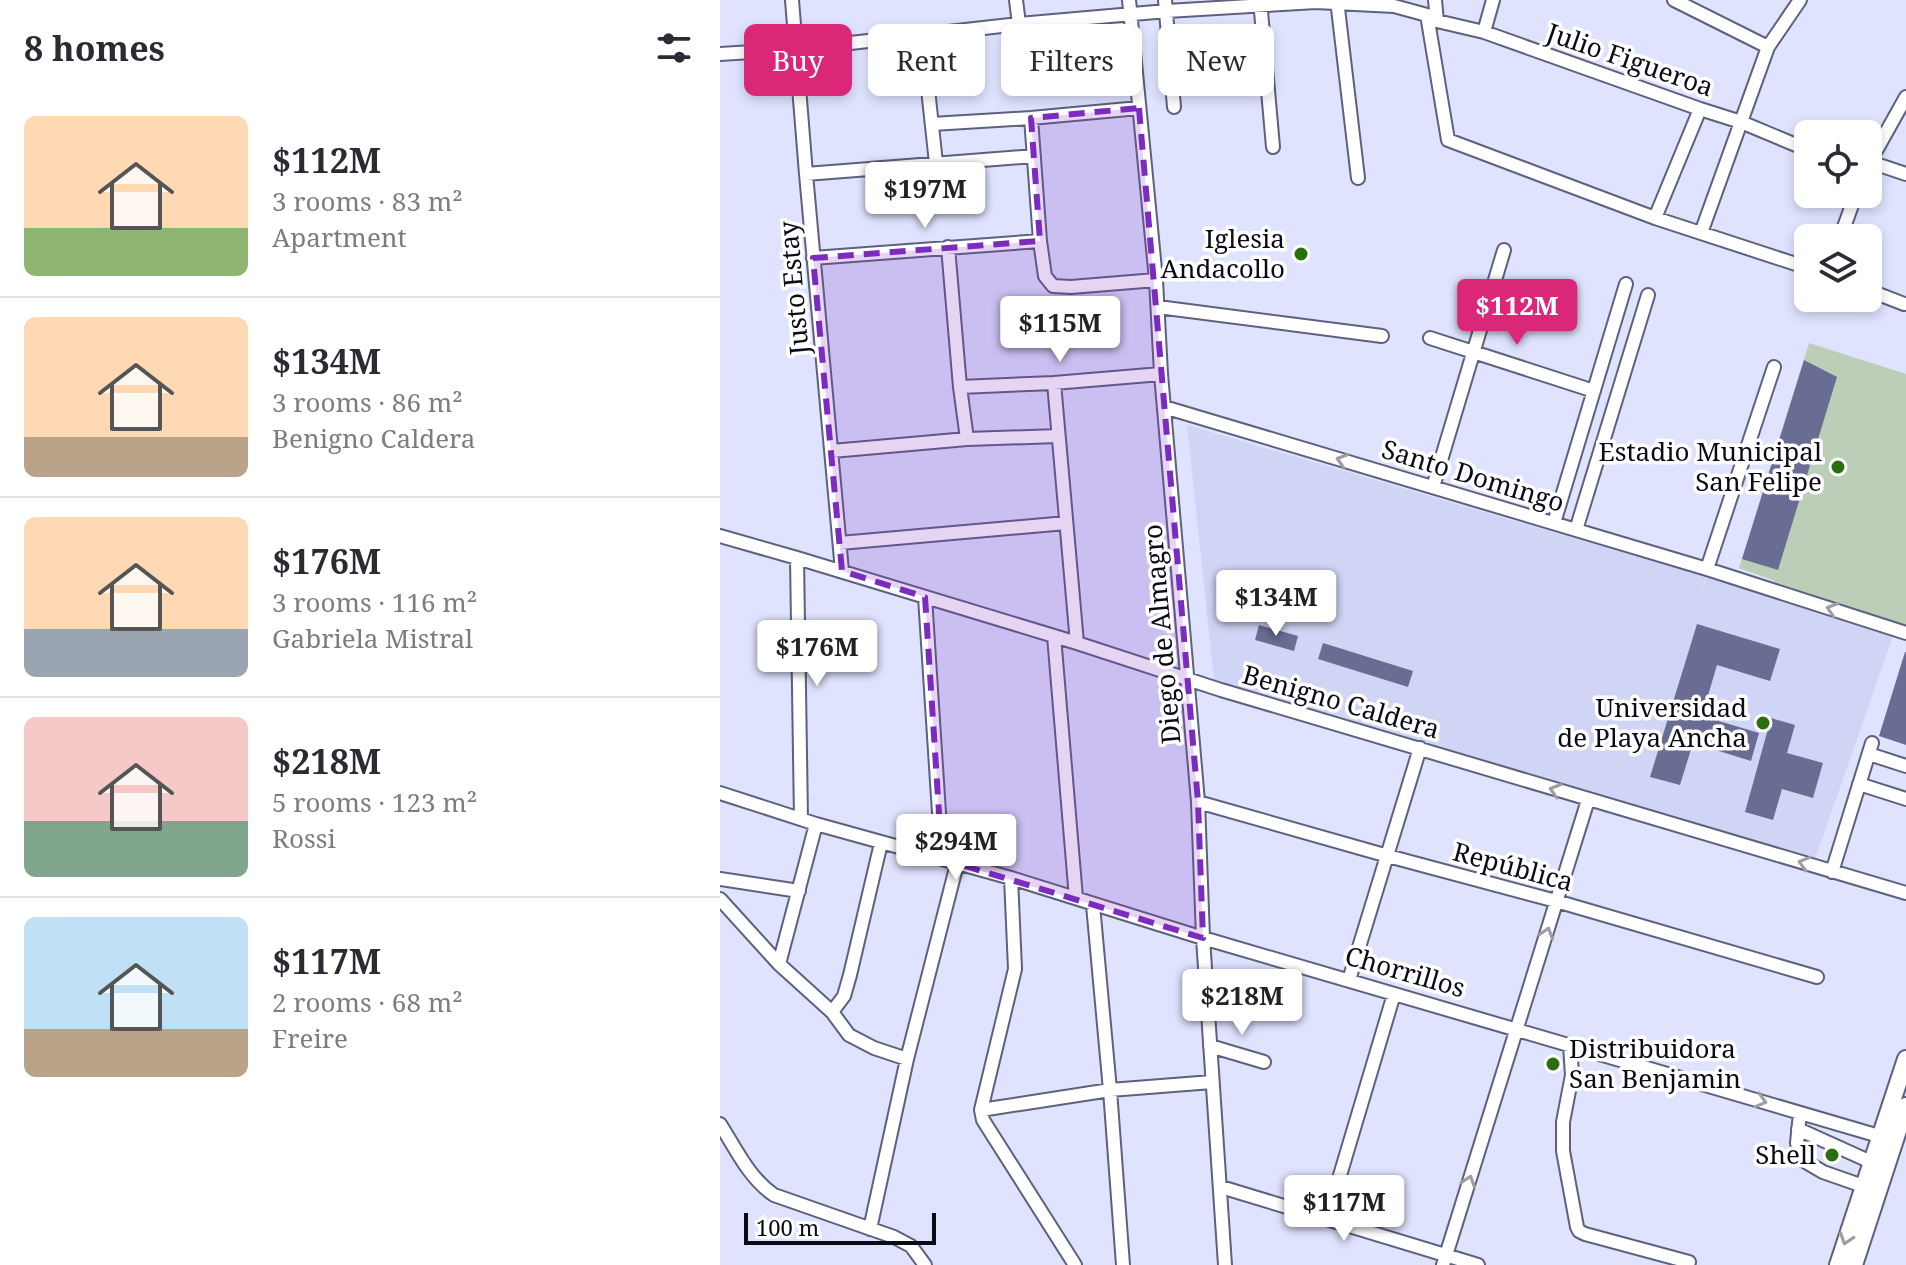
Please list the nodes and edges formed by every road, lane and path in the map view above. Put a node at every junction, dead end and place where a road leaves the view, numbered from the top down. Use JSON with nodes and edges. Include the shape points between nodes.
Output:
{"nodes":[{"id":1,"x":792,"y":0,"type":"edge"},
{"id":2,"x":1016,"y":0,"type":"edge"},
{"id":3,"x":1129,"y":0,"type":"edge"},
{"id":4,"x":1435,"y":0,"type":"edge"},
{"id":5,"x":1493,"y":0,"type":"edge"},
{"id":6,"x":1800,"y":0,"type":"edge"},
{"id":7,"x":1337,"y":1,"type":"edge"},
{"id":8,"x":1678,"y":1,"type":"edge"},
{"id":9,"x":1260,"y":2,"type":"edge"},
{"id":10,"x":1166,"y":5,"type":"edge"},
{"id":11,"x":1131,"y":15,"type":"junction"},
{"id":12,"x":1432,"y":18,"type":"junction"},
{"id":13,"x":794,"y":24,"type":"edge"},
{"id":14,"x":1019,"y":24,"type":"joint"},
{"id":15,"x":1484,"y":32,"type":"junction"},
{"id":16,"x":1768,"y":47,"type":"junction"},
{"id":17,"x":744,"y":52,"type":"edge"},
{"id":18,"x":720,"y":54,"type":"edge"},
{"id":19,"x":800,"y":96,"type":"edge"},
{"id":20,"x":929,"y":96,"type":"edge"},
{"id":21,"x":1906,"y":97,"type":"edge"},
{"id":22,"x":1174,"y":107,"type":"dead end"},
{"id":23,"x":1139,"y":108,"type":"junction"},
{"id":24,"x":1700,"y":109,"type":"junction"},
{"id":25,"x":1031,"y":118,"type":"junction"},
{"id":26,"x":1741,"y":122,"type":"junction"},
{"id":27,"x":932,"y":124,"type":"junction"},
{"id":28,"x":1882,"y":140,"type":"edge"},
{"id":29,"x":1794,"y":144,"type":"edge"},
{"id":30,"x":1273,"y":147,"type":"dead end"},
{"id":31,"x":1034,"y":156,"type":"junction"},
{"id":32,"x":936,"y":163,"type":"junction"},
{"id":33,"x":1882,"y":167,"type":"edge"},
{"id":34,"x":806,"y":174,"type":"junction"},
{"id":35,"x":1906,"y":174,"type":"edge"},
{"id":36,"x":1358,"y":178,"type":"dead end"},
{"id":37,"x":1655,"y":218,"type":"junction"},
{"id":38,"x":1701,"y":233,"type":"junction"},
{"id":39,"x":1040,"y":241,"type":"junction"},
{"id":40,"x":948,"y":247,"type":"junction"},
{"id":41,"x":1504,"y":250,"type":"dead end"},
{"id":42,"x":813,"y":258,"type":"junction"},
{"id":43,"x":1794,"y":263,"type":"edge"},
{"id":44,"x":1156,"y":280,"type":"junction"},
{"id":45,"x":1626,"y":284,"type":"dead end"},
{"id":46,"x":1648,"y":295,"type":"dead end"},
{"id":47,"x":1882,"y":295,"type":"edge"},
{"id":48,"x":1904,"y":304,"type":"edge"},
{"id":49,"x":1158,"y":307,"type":"junction"},
{"id":50,"x":1382,"y":336,"type":"dead end"},
{"id":51,"x":1430,"y":338,"type":"dead end"},
{"id":52,"x":1474,"y":352,"type":"junction"},
{"id":53,"x":1774,"y":367,"type":"dead end"},
{"id":54,"x":1161,"y":374,"type":"junction"},
{"id":55,"x":1054,"y":383,"type":"junction"},
{"id":56,"x":960,"y":387,"type":"junction"},
{"id":57,"x":1594,"y":391,"type":"junction"},
{"id":58,"x":1164,"y":407,"type":"junction"},
{"id":59,"x":1058,"y":436,"type":"junction"},
{"id":60,"x":967,"y":439,"type":"junction"},
{"id":61,"x":832,"y":451,"type":"junction"},
{"id":62,"x":1433,"y":487,"type":"junction"},
{"id":63,"x":1066,"y":523,"type":"junction"},
{"id":64,"x":1554,"y":523,"type":"junction"},
{"id":65,"x":1576,"y":530,"type":"junction"},
{"id":66,"x":720,"y":536,"type":"edge"},
{"id":67,"x":840,"y":543,"type":"junction"},
{"id":68,"x":797,"y":558,"type":"junction"},
{"id":69,"x":1707,"y":569,"type":"junction"},
{"id":70,"x":842,"y":571,"type":"junction"},
{"id":71,"x":925,"y":597,"type":"junction"},
{"id":72,"x":1906,"y":633,"type":"edge"},
{"id":73,"x":1054,"y":636,"type":"junction"},
{"id":74,"x":1077,"y":643,"type":"junction"},
{"id":75,"x":1188,"y":680,"type":"junction"},
{"id":76,"x":1420,"y":748,"type":"junction"},
{"id":77,"x":1906,"y":766,"type":"edge"},
{"id":78,"x":1859,"y":784,"type":"junction"},
{"id":79,"x":720,"y":793,"type":"edge"},
{"id":80,"x":1906,"y":799,"type":"edge"},
{"id":81,"x":1588,"y":800,"type":"junction"},
{"id":82,"x":1198,"y":802,"type":"junction"},
{"id":83,"x":801,"y":819,"type":"junction"},
{"id":84,"x":816,"y":824,"type":"junction"},
{"id":85,"x":881,"y":843,"type":"junction"},
{"id":86,"x":1388,"y":856,"type":"junction"},
{"id":87,"x":942,"y":859,"type":"junction"},
{"id":88,"x":957,"y":864,"type":"junction"},
{"id":89,"x":1832,"y":872,"type":"junction"},
{"id":90,"x":1011,"y":878,"type":"junction"},
{"id":91,"x":720,"y":879,"type":"edge"},
{"id":92,"x":799,"y":891,"type":"junction"},
{"id":93,"x":1906,"y":893,"type":"edge"},
{"id":94,"x":1076,"y":898,"type":"junction"},
{"id":95,"x":720,"y":899,"type":"edge"},
{"id":96,"x":1556,"y":901,"type":"junction"},
{"id":97,"x":1093,"y":905,"type":"junction"},
{"id":98,"x":1203,"y":938,"type":"junction"},
{"id":99,"x":779,"y":964,"type":"junction"},
{"id":100,"x":1817,"y":977,"type":"dead end"},
{"id":101,"x":1349,"y":980,"type":"junction"},
{"id":102,"x":1394,"y":994,"type":"junction"},
{"id":103,"x":832,"y":1012,"type":"junction"},
{"id":104,"x":1517,"y":1030,"type":"junction"},
{"id":105,"x":1570,"y":1045,"type":"junction"},
{"id":106,"x":1210,"y":1046,"type":"junction"},
{"id":107,"x":907,"y":1059,"type":"junction"},
{"id":108,"x":1906,"y":1059,"type":"edge"},
{"id":109,"x":1264,"y":1062,"type":"dead end"},
{"id":110,"x":1212,"y":1082,"type":"junction"},
{"id":111,"x":1110,"y":1090,"type":"junction"},
{"id":112,"x":1906,"y":1106,"type":"edge"},
{"id":113,"x":981,"y":1110,"type":"junction"},
{"id":114,"x":1800,"y":1113,"type":"junction"},
{"id":115,"x":720,"y":1124,"type":"edge"},
{"id":116,"x":1798,"y":1129,"type":"junction"},
{"id":117,"x":1893,"y":1141,"type":"edge"},
{"id":118,"x":1871,"y":1162,"type":"junction"},
{"id":119,"x":1863,"y":1186,"type":"junction"},
{"id":120,"x":1221,"y":1187,"type":"junction"},
{"id":121,"x":1327,"y":1219,"type":"junction"},
{"id":122,"x":870,"y":1229,"type":"junction"},
{"id":123,"x":1444,"y":1260,"type":"edge"},
{"id":124,"x":1689,"y":1262,"type":"dead end"},
{"id":125,"x":925,"y":1265,"type":"edge"},
{"id":126,"x":1075,"y":1265,"type":"edge"},
{"id":127,"x":1123,"y":1265,"type":"edge"},
{"id":128,"x":1225,"y":1265,"type":"edge"},
{"id":129,"x":1478,"y":1265,"type":"edge"},
{"id":130,"x":1838,"y":1265,"type":"edge"},
{"id":131,"x":1854,"y":1265,"type":"edge"}],
"edges":[{"from":1,"to":13,"type":"street","name":"Justo Estay"},
{"from":2,"to":14,"type":"street"},
{"from":3,"to":11,"type":"street","name":"Diego de Almagro"},
{"from":4,"to":12,"type":"street"},
{"from":5,"to":15,"type":"street"},
{"from":6,"to":16,"type":"street"},
{"from":7,"to":9,"type":"street","name":"Julio Figueroa"},
{"from":7,"to":12,"type":"street","name":"Julio Figueroa","via":[[1394,6]]},
{"from":7,"to":36,"type":"street"},
{"from":8,"to":16,"type":"street"},
{"from":9,"to":10,"type":"street","name":"Julio Figueroa"},
{"from":9,"to":30,"type":"street"},
{"from":10,"to":11,"type":"street","name":"Julio Figueroa"},
{"from":10,"to":22,"type":"street"},
{"from":11,"to":14,"type":"street","name":"Julio Figueroa"},
{"from":11,"to":23,"type":"street","name":"Diego de Almagro"},
{"from":12,"to":15,"type":"street","name":"Julio Figueroa"},
{"from":12,"to":37,"type":"street","via":[[1448,140]]},
{"from":15,"to":24,"type":"street","name":"Julio Figueroa"},
{"from":16,"to":26,"type":"street"},
{"from":17,"to":18,"type":"street","name":"Julio Figueroa"},
{"from":19,"to":34,"type":"street","name":"Justo Estay"},
{"from":20,"to":27,"type":"street"},
{"from":21,"to":28,"type":"street"},
{"from":23,"to":25,"type":"street"},
{"from":23,"to":44,"type":"street","name":"Diego de Almagro"},
{"from":24,"to":26,"type":"street","name":"Julio Figueroa"},
{"from":24,"to":37,"type":"street"},
{"from":25,"to":27,"type":"street"},
{"from":25,"to":31,"type":"street"},
{"from":26,"to":29,"type":"street","name":"Julio Figueroa"},
{"from":26,"to":38,"type":"street"},
{"from":27,"to":32,"type":"street"},
{"from":31,"to":32,"type":"street"},
{"from":31,"to":39,"type":"street"},
{"from":32,"to":34,"type":"street"},
{"from":33,"to":35,"type":"street"},
{"from":34,"to":42,"type":"street","name":"Justo Estay"},
{"from":37,"to":38,"type":"street"},
{"from":38,"to":43,"type":"street"},
{"from":39,"to":40,"type":"street"},
{"from":39,"to":44,"type":"street","via":[[1045,276],[1053,286]]},
{"from":40,"to":42,"type":"street"},
{"from":40,"to":56,"type":"street"},
{"from":41,"to":52,"type":"street"},
{"from":42,"to":61,"type":"street","name":"Justo Estay"},
{"from":44,"to":49,"type":"street","name":"Diego de Almagro"},
{"from":45,"to":57,"type":"street"},
{"from":46,"to":65,"type":"street"},
{"from":47,"to":48,"type":"street"},
{"from":49,"to":50,"type":"street"},
{"from":49,"to":54,"type":"street","name":"Diego de Almagro"},
{"from":51,"to":52,"type":"street"},
{"from":52,"to":57,"type":"street"},
{"from":52,"to":62,"type":"street"},
{"from":53,"to":69,"type":"street"},
{"from":54,"to":55,"type":"street"},
{"from":54,"to":58,"type":"street","name":"Diego de Almagro"},
{"from":55,"to":56,"type":"street"},
{"from":55,"to":59,"type":"street"},
{"from":56,"to":60,"type":"street"},
{"from":57,"to":64,"type":"street"},
{"from":62,"to":58,"type":"street","name":"Santo Domingo","one_way":true},
{"from":58,"to":75,"type":"street","name":"Diego de Almagro"},
{"from":59,"to":60,"type":"street"},
{"from":59,"to":63,"type":"street"},
{"from":60,"to":61,"type":"street"},
{"from":61,"to":67,"type":"street","name":"Justo Estay"},
{"from":62,"to":64,"type":"street","name":"Santo Domingo"},
{"from":63,"to":67,"type":"street"},
{"from":63,"to":74,"type":"street"},
{"from":64,"to":65,"type":"street","name":"Santo Domingo"},
{"from":65,"to":69,"type":"street","name":"Santo Domingo"},
{"from":66,"to":68,"type":"street","name":"Benigno Caldera"},
{"from":67,"to":70,"type":"street","name":"Justo Estay"},
{"from":68,"to":70,"type":"street","name":"Benigno Caldera"},
{"from":68,"to":83,"type":"street"},
{"from":72,"to":69,"type":"street","name":"Santo Domingo","one_way":true},
{"from":70,"to":71,"type":"street","name":"Benigno Caldera"},
{"from":71,"to":73,"type":"street","name":"Benigno Caldera"},
{"from":71,"to":87,"type":"street"},
{"from":73,"to":74,"type":"street","name":"Benigno Caldera"},
{"from":73,"to":94,"type":"street"},
{"from":74,"to":75,"type":"street","name":"Benigno Caldera"},
{"from":75,"to":76,"type":"street","name":"Benigno Caldera"},
{"from":75,"to":82,"type":"street","name":"Diego de Almagro"},
{"from":81,"to":76,"type":"street","name":"Benigno Caldera","one_way":true},
{"from":76,"to":86,"type":"street"},
{"from":77,"to":78,"type":"street","via":[[1870,749]]},
{"from":78,"to":80,"type":"street"},
{"from":78,"to":89,"type":"street"},
{"from":79,"to":83,"type":"street","name":"Chorrillos"},
{"from":89,"to":81,"type":"street","name":"Benigno Caldera","one_way":true},
{"from":81,"to":96,"type":"street"},
{"from":82,"to":86,"type":"street","name":"República"},
{"from":82,"to":98,"type":"street","name":"Diego de Almagro"},
{"from":83,"to":84,"type":"street","name":"Chorrillos"},
{"from":84,"to":85,"type":"street","name":"Chorrillos"},
{"from":84,"to":92,"type":"street"},
{"from":85,"to":87,"type":"street","name":"Chorrillos"},
{"from":85,"to":103,"type":"street","via":[[844,996]]},
{"from":86,"to":96,"type":"street","name":"República"},
{"from":86,"to":101,"type":"street"},
{"from":87,"to":88,"type":"street","name":"Chorrillos"},
{"from":88,"to":90,"type":"street","name":"Chorrillos"},
{"from":88,"to":107,"type":"street"},
{"from":89,"to":93,"type":"street","name":"Benigno Caldera"},
{"from":90,"to":94,"type":"street","name":"Chorrillos"},
{"from":90,"to":113,"type":"street","via":[[1015,969]]},
{"from":91,"to":92,"type":"street"},
{"from":92,"to":99,"type":"street"},
{"from":94,"to":97,"type":"street","name":"Chorrillos"},
{"from":95,"to":99,"type":"street"},
{"from":96,"to":100,"type":"street","name":"República"},
{"from":104,"to":96,"type":"street","one_way":true},
{"from":97,"to":98,"type":"street","name":"Chorrillos"},
{"from":97,"to":111,"type":"street"},
{"from":98,"to":101,"type":"street","name":"Chorrillos"},
{"from":98,"to":106,"type":"street","name":"Diego de Almagro"},
{"from":99,"to":103,"type":"street"},
{"from":101,"to":102,"type":"street","name":"Chorrillos"},
{"from":102,"to":104,"type":"street","name":"Chorrillos"},
{"from":102,"to":121,"type":"street"},
{"from":103,"to":107,"type":"street","via":[[849,1035]]},
{"from":104,"to":105,"type":"street","name":"Chorrillos"},
{"from":123,"to":104,"type":"street","one_way":true},
{"from":105,"to":114,"type":"street","name":"Chorrillos","one_way":true},
{"from":105,"to":124,"type":"street","via":[[1563,1151],[1579,1231]]},
{"from":106,"to":109,"type":"street"},
{"from":106,"to":110,"type":"street","name":"Diego de Almagro"},
{"from":107,"to":122,"type":"street"},
{"from":108,"to":117,"type":"main road"},
{"from":110,"to":111,"type":"street"},
{"from":110,"to":120,"type":"street","name":"Diego de Almagro"},
{"from":111,"to":113,"type":"street"},
{"from":111,"to":127,"type":"street"},
{"from":112,"to":117,"type":"main road"},
{"from":113,"to":126,"type":"street"},
{"from":114,"to":116,"type":"street"},
{"from":114,"to":117,"type":"street","name":"Chorrillos"},
{"from":115,"to":122,"type":"street","via":[[762,1187]]},
{"from":116,"to":118,"type":"street"},
{"from":116,"to":119,"type":"street","via":[[1803,1161]]},
{"from":117,"to":118,"type":"main road"},
{"from":117,"to":131,"type":"main road"},
{"from":118,"to":119,"type":"main road"},
{"from":119,"to":130,"type":"main road","one_way":true},
{"from":120,"to":121,"type":"street"},
{"from":120,"to":128,"type":"street","name":"Diego de Almagro"},
{"from":121,"to":123,"type":"street"},
{"from":122,"to":125,"type":"street","via":[[911,1246]]},
{"from":123,"to":129,"type":"street"}]}
